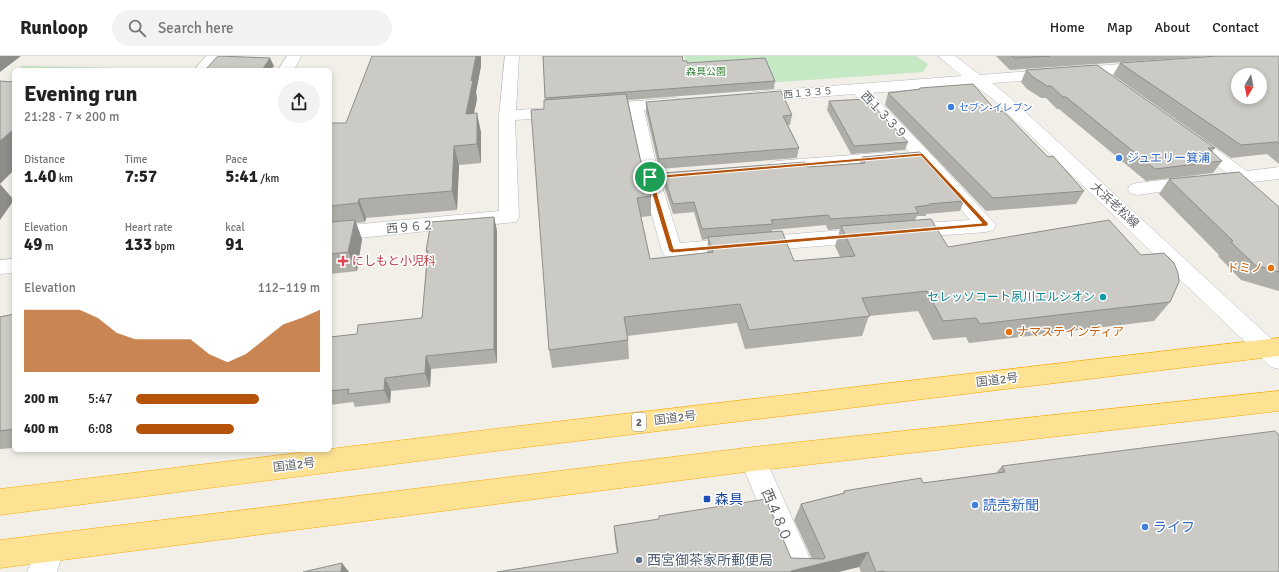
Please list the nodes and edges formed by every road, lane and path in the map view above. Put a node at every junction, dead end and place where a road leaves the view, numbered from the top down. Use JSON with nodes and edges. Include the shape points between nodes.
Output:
{"nodes":[{"id":1,"x":214,"y":56,"type":"edge"},
{"id":2,"x":294,"y":56,"type":"edge"},
{"id":3,"x":512,"y":56,"type":"edge"},
{"id":4,"x":945,"y":56,"type":"edge"},
{"id":5,"x":1158,"y":66,"type":"edge"},
{"id":6,"x":204,"y":68,"type":"edge"},
{"id":7,"x":287,"y":68,"type":"edge"},
{"id":8,"x":1095,"y":71,"type":"junction"},
{"id":9,"x":978,"y":80,"type":"junction"},
{"id":10,"x":1115,"y":84,"type":"edge"},
{"id":11,"x":857,"y":88,"type":"junction"},
{"id":12,"x":738,"y":98,"type":"edge"},
{"id":13,"x":690,"y":102,"type":"edge"},
{"id":14,"x":635,"y":107,"type":"junction"},
{"id":15,"x":507,"y":116,"type":"junction"},
{"id":16,"x":1186,"y":135,"type":"edge"},
{"id":17,"x":922,"y":154,"type":"junction"},
{"id":18,"x":759,"y":168,"type":"edge"},
{"id":19,"x":1279,"y":173,"type":"edge"},
{"id":20,"x":1244,"y":177,"type":"junction"},
{"id":21,"x":1137,"y":188,"type":"dead end"},
{"id":22,"x":332,"y":234,"type":"edge"},
{"id":23,"x":12,"y":266,"type":"edge"},
{"id":24,"x":0,"y":267,"type":"edge"},
{"id":25,"x":1275,"y":352,"type":"edge"},
{"id":26,"x":1279,"y":401,"type":"edge"},
{"id":27,"x":753,"y":459,"type":"junction"},
{"id":28,"x":0,"y":502,"type":"edge"},
{"id":29,"x":0,"y":554,"type":"edge"},
{"id":30,"x":46,"y":560,"type":"edge"},
{"id":31,"x":801,"y":572,"type":"edge"}],
"edges":[{"from":1,"to":6,"type":"street"},
{"from":2,"to":7,"type":"street"},
{"from":3,"to":15,"type":"street"},
{"from":4,"to":9,"type":"street","name":"大浜老松線"},
{"from":5,"to":8,"type":"street","name":"西１３３５"},
{"from":8,"to":9,"type":"street","name":"西１３３５"},
{"from":8,"to":10,"type":"street"},
{"from":9,"to":11,"type":"street","name":"西１３３５"},
{"from":9,"to":25,"type":"street","name":"大浜老松線","via":[[1000,96]]},
{"from":11,"to":12,"type":"street","name":"西１３３５"},
{"from":11,"to":17,"type":"street","name":"西１３３９"},
{"from":13,"to":14,"type":"street"},
{"from":14,"to":15,"type":"street"},
{"from":14,"to":17,"type":"street","name":"西１３３９","via":[[658,177],[672,251],[986,225]]},
{"from":15,"to":22,"type":"street","name":"西９６２","via":[[509,217]]},
{"from":16,"to":20,"type":"street"},
{"from":17,"to":18,"type":"street"},
{"from":19,"to":20,"type":"street"},
{"from":20,"to":21,"type":"street"},
{"from":23,"to":24,"type":"street"},
{"from":25,"to":28,"type":"highway","name":"国道2号","number":"2","via":[[526,436]]},
{"from":26,"to":27,"type":"highway"},
{"from":27,"to":30,"type":"highway"},
{"from":27,"to":31,"type":"street","name":"西４８０"},
{"from":29,"to":30,"type":"highway"}]}
